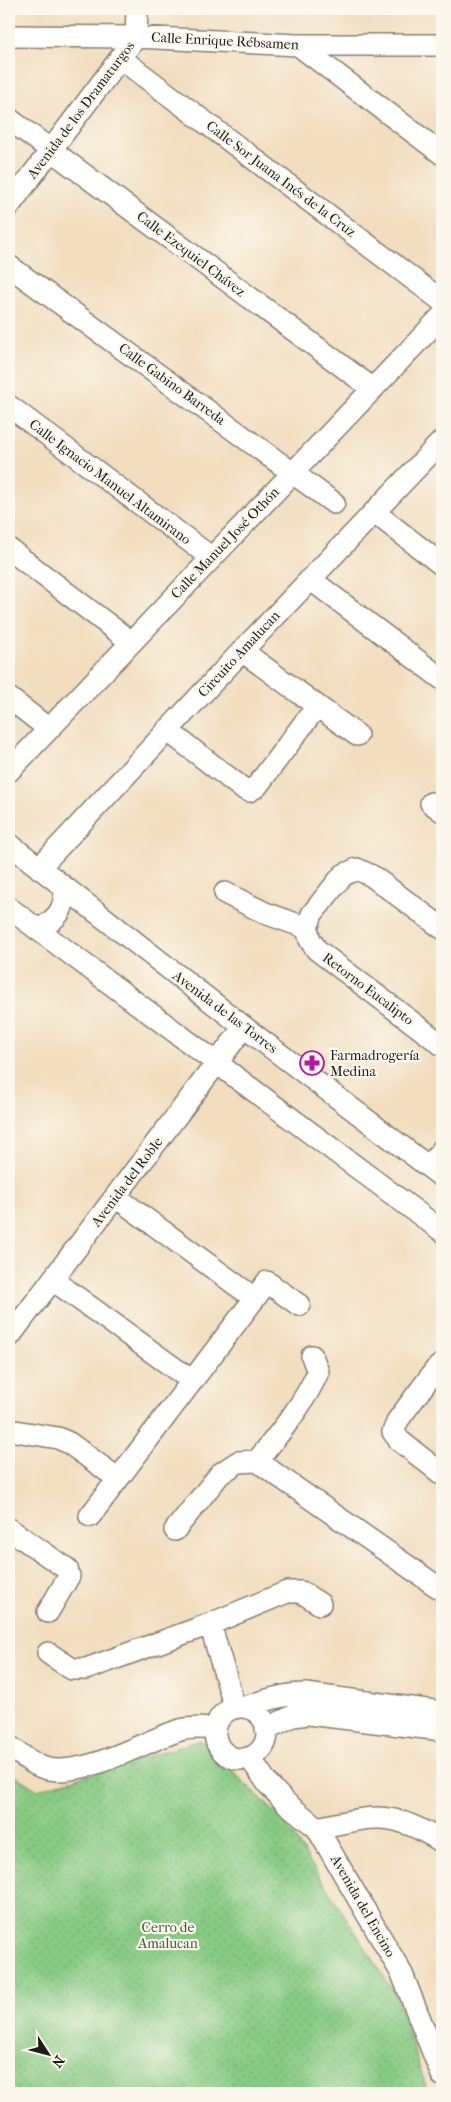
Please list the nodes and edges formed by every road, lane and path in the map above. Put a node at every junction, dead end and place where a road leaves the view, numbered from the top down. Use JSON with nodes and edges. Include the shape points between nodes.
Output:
{"nodes":[{"id":1,"x":138,"y":9,"type":"edge"},
{"id":2,"x":9,"y":36,"type":"edge"},
{"id":3,"x":136,"y":37,"type":"junction"},
{"id":4,"x":298,"y":45,"type":"junction"},
{"id":5,"x":442,"y":45,"type":"edge"},
{"id":6,"x":120,"y":58,"type":"junction"},
{"id":7,"x":9,"y":119,"type":"edge"},
{"id":8,"x":51,"y":150,"type":"junction"},
{"id":9,"x":442,"y":154,"type":"edge"},
{"id":10,"x":9,"y":206,"type":"edge"},
{"id":11,"x":9,"y":266,"type":"edge"},
{"id":12,"x":442,"y":301,"type":"edge"},
{"id":13,"x":442,"y":316,"type":"edge"},
{"id":14,"x":373,"y":389,"type":"junction"},
{"id":15,"x":9,"y":406,"type":"edge"},
{"id":16,"x":442,"y":441,"type":"edge"},
{"id":17,"x":442,"y":462,"type":"edge"},
{"id":18,"x":417,"y":467,"type":"junction"},
{"id":19,"x":293,"y":473,"type":"junction"},
{"id":20,"x":334,"y":503,"type":"dead end"},
{"id":21,"x":374,"y":512,"type":"junction"},
{"id":22,"x":9,"y":550,"type":"edge"},
{"id":23,"x":212,"y":558,"type":"junction"},
{"id":24,"x":442,"y":565,"type":"edge"},
{"id":25,"x":310,"y":579,"type":"junction"},
{"id":26,"x":131,"y":642,"type":"junction"},
{"id":27,"x":242,"y":651,"type":"junction"},
{"id":28,"x":442,"y":679,"type":"edge"},
{"id":29,"x":9,"y":698,"type":"edge"},
{"id":30,"x":317,"y":706,"type":"junction"},
{"id":31,"x":49,"y":729,"type":"junction"},
{"id":32,"x":167,"y":730,"type":"junction"},
{"id":33,"x":357,"y":735,"type":"dead end"},
{"id":34,"x":9,"y":771,"type":"edge"},
{"id":35,"x":9,"y":844,"type":"edge"},
{"id":36,"x":39,"y":868,"type":"junction"},
{"id":37,"x":65,"y":888,"type":"junction"},
{"id":38,"x":225,"y":893,"type":"dead end"},
{"id":39,"x":9,"y":908,"type":"edge"},
{"id":40,"x":307,"y":928,"type":"junction"},
{"id":41,"x":442,"y":928,"type":"edge"},
{"id":42,"x":38,"y":930,"type":"junction"},
{"id":43,"x":244,"y":1027,"type":"junction"},
{"id":44,"x":442,"y":1045,"type":"edge"},
{"id":45,"x":216,"y":1064,"type":"junction"},
{"id":46,"x":442,"y":1150,"type":"edge"},
{"id":47,"x":436,"y":1172,"type":"edge"},
{"id":48,"x":116,"y":1197,"type":"junction"},
{"id":49,"x":442,"y":1231,"type":"edge"},
{"id":50,"x":53,"y":1280,"type":"junction"},
{"id":51,"x":261,"y":1290,"type":"junction"},
{"id":52,"x":299,"y":1306,"type":"dead end"},
{"id":53,"x":9,"y":1336,"type":"edge"},
{"id":54,"x":312,"y":1356,"type":"dead end"},
{"id":55,"x":442,"y":1364,"type":"edge"},
{"id":56,"x":192,"y":1381,"type":"junction"},
{"id":57,"x":9,"y":1430,"type":"edge"},
{"id":58,"x":256,"y":1461,"type":"junction"},
{"id":59,"x":442,"y":1474,"type":"edge"},
{"id":60,"x":117,"y":1478,"type":"junction"},
{"id":61,"x":90,"y":1516,"type":"dead end"},
{"id":62,"x":9,"y":1529,"type":"edge"},
{"id":63,"x":175,"y":1530,"type":"dead end"},
{"id":64,"x":442,"y":1590,"type":"edge"},
{"id":65,"x":320,"y":1604,"type":"dead end"},
{"id":66,"x":48,"y":1612,"type":"dead end"},
{"id":67,"x":210,"y":1624,"type":"junction"},
{"id":68,"x":48,"y":1653,"type":"dead end"},
{"id":69,"x":240,"y":1708,"type":"junction"},
{"id":70,"x":442,"y":1712,"type":"edge"},
{"id":71,"x":215,"y":1729,"type":"junction"},
{"id":72,"x":266,"y":1729,"type":"junction"},
{"id":73,"x":442,"y":1730,"type":"edge"},
{"id":74,"x":9,"y":1746,"type":"edge"},
{"id":75,"x":250,"y":1758,"type":"junction"},
{"id":76,"x":317,"y":1828,"type":"junction"},
{"id":77,"x":442,"y":1842,"type":"edge"},
{"id":78,"x":442,"y":2075,"type":"edge"}],
"edges":[{"from":1,"to":3,"type":"street","name":"Avenida de los Dramaturgos"},
{"from":2,"to":3,"type":"street","name":"Calle Enrique Rébsamen"},
{"from":3,"to":4,"type":"street","name":"Calle Enrique Rébsamen"},
{"from":3,"to":6,"type":"street","name":"Avenida de los Dramaturgos"},
{"from":4,"to":5,"type":"street","name":"Calle Enrique Rébsamen"},
{"from":4,"to":9,"type":"street"},
{"from":6,"to":8,"type":"street","name":"Avenida de los Dramaturgos"},
{"from":6,"to":12,"type":"street","name":"Calle Sor Juana Inés de la Cruz"},
{"from":7,"to":8,"type":"street","name":"Calle Ezequiel Chávez"},
{"from":8,"to":10,"type":"street","name":"Avenida de los Dramaturgos"},
{"from":8,"to":14,"type":"street","name":"Calle Ezequiel Chávez"},
{"from":11,"to":19,"type":"street","name":"Calle Gabino Barreda"},
{"from":13,"to":14,"type":"street","name":"Calle Manuel José Othón"},
{"from":14,"to":19,"type":"street","name":"Calle Manuel José Othón"},
{"from":15,"to":23,"type":"street","name":"Calle Ignacio Manuel Altamirano"},
{"from":16,"to":18,"type":"street","name":"Circuito Amalucan"},
{"from":17,"to":18,"type":"street"},
{"from":18,"to":21,"type":"street","name":"Circuito Amalucan"},
{"from":19,"to":20,"type":"street","name":"Calle Gabino Barreda"},
{"from":19,"to":23,"type":"street","name":"Calle Manuel José Othón"},
{"from":21,"to":24,"type":"street"},
{"from":21,"to":25,"type":"street","name":"Circuito Amalucan"},
{"from":22,"to":26,"type":"street"},
{"from":23,"to":26,"type":"street","name":"Calle Manuel José Othón"},
{"from":25,"to":27,"type":"street","name":"Circuito Amalucan"},
{"from":25,"to":28,"type":"street"},
{"from":26,"to":31,"type":"street","name":"Calle Manuel José Othón"},
{"from":27,"to":30,"type":"street"},
{"from":27,"to":32,"type":"street","name":"Circuito Amalucan"},
{"from":29,"to":31,"type":"street"},
{"from":30,"to":32,"type":"street","via":[[257,786],[249,791]]},
{"from":30,"to":33,"type":"street"},
{"from":31,"to":34,"type":"street","name":"Calle Manuel José Othón"},
{"from":32,"to":36,"type":"street","name":"Circuito Amalucan"},
{"from":35,"to":36,"type":"street","name":"Avenida de las Torres"},
{"from":36,"to":37,"type":"street","name":"Avenida de las Torres"},
{"from":37,"to":42,"type":"street","via":[[65,901],[60,913]]},
{"from":37,"to":43,"type":"street","name":"Avenida de las Torres"},
{"from":38,"to":40,"type":"street","via":[[265,913]]},
{"from":39,"to":42,"type":"street"},
{"from":40,"to":41,"type":"street","via":[[312,914],[343,875],[357,869],[372,876]]},
{"from":40,"to":44,"type":"street","name":"Retorno Eucalipto","via":[[317,950]]},
{"from":42,"to":45,"type":"street"},
{"from":43,"to":45,"type":"street","name":"Avenida del Roble"},
{"from":43,"to":47,"type":"street","name":"Avenida de las Torres"},
{"from":45,"to":48,"type":"street","name":"Avenida del Roble"},
{"from":45,"to":49,"type":"street"},
{"from":46,"to":47,"type":"street"},
{"from":48,"to":50,"type":"street","name":"Avenida del Roble"},
{"from":48,"to":51,"type":"street"},
{"from":50,"to":53,"type":"street","name":"Avenida del Roble"},
{"from":50,"to":56,"type":"street"},
{"from":51,"to":52,"type":"street"},
{"from":51,"to":56,"type":"street"},
{"from":54,"to":58,"type":"street","via":[[318,1372],[311,1388]]},
{"from":55,"to":59,"type":"street","via":[[398,1420],[393,1432]]},
{"from":56,"to":60,"type":"street"},
{"from":57,"to":60,"type":"street","via":[[58,1438]]},
{"from":58,"to":63,"type":"street","via":[[238,1462],[220,1474]]},
{"from":58,"to":64,"type":"street"},
{"from":60,"to":61,"type":"street"},
{"from":62,"to":66,"type":"street","via":[[67,1569],[68,1576]]},
{"from":65,"to":67,"type":"street","via":[[294,1591]]},
{"from":67,"to":68,"type":"street","via":[[79,1670],[65,1666]]},
{"from":67,"to":69,"type":"street"},
{"from":69,"to":70,"type":"street","via":[[288,1694],[306,1694]]},
{"from":69,"to":71,"type":"street","via":[[226,1712]]},
{"from":69,"to":72,"type":"street","via":[[259,1714]]},
{"from":71,"to":74,"type":"street","via":[[182,1730],[84,1767],[66,1770],[47,1769]]},
{"from":71,"to":75,"type":"street","via":[[215,1740],[220,1750],[239,1760]]},
{"from":72,"to":73,"type":"street","via":[[294,1716],[308,1714]]},
{"from":72,"to":75,"type":"street","via":[[266,1741]]},
{"from":75,"to":76,"type":"street","name":"Avenida del Encino","via":[[279,1796]]},
{"from":76,"to":77,"type":"street","via":[[382,1817],[404,1821]]},
{"from":76,"to":78,"type":"street","name":"Avenida del Encino","via":[[402,1974]]}]}
